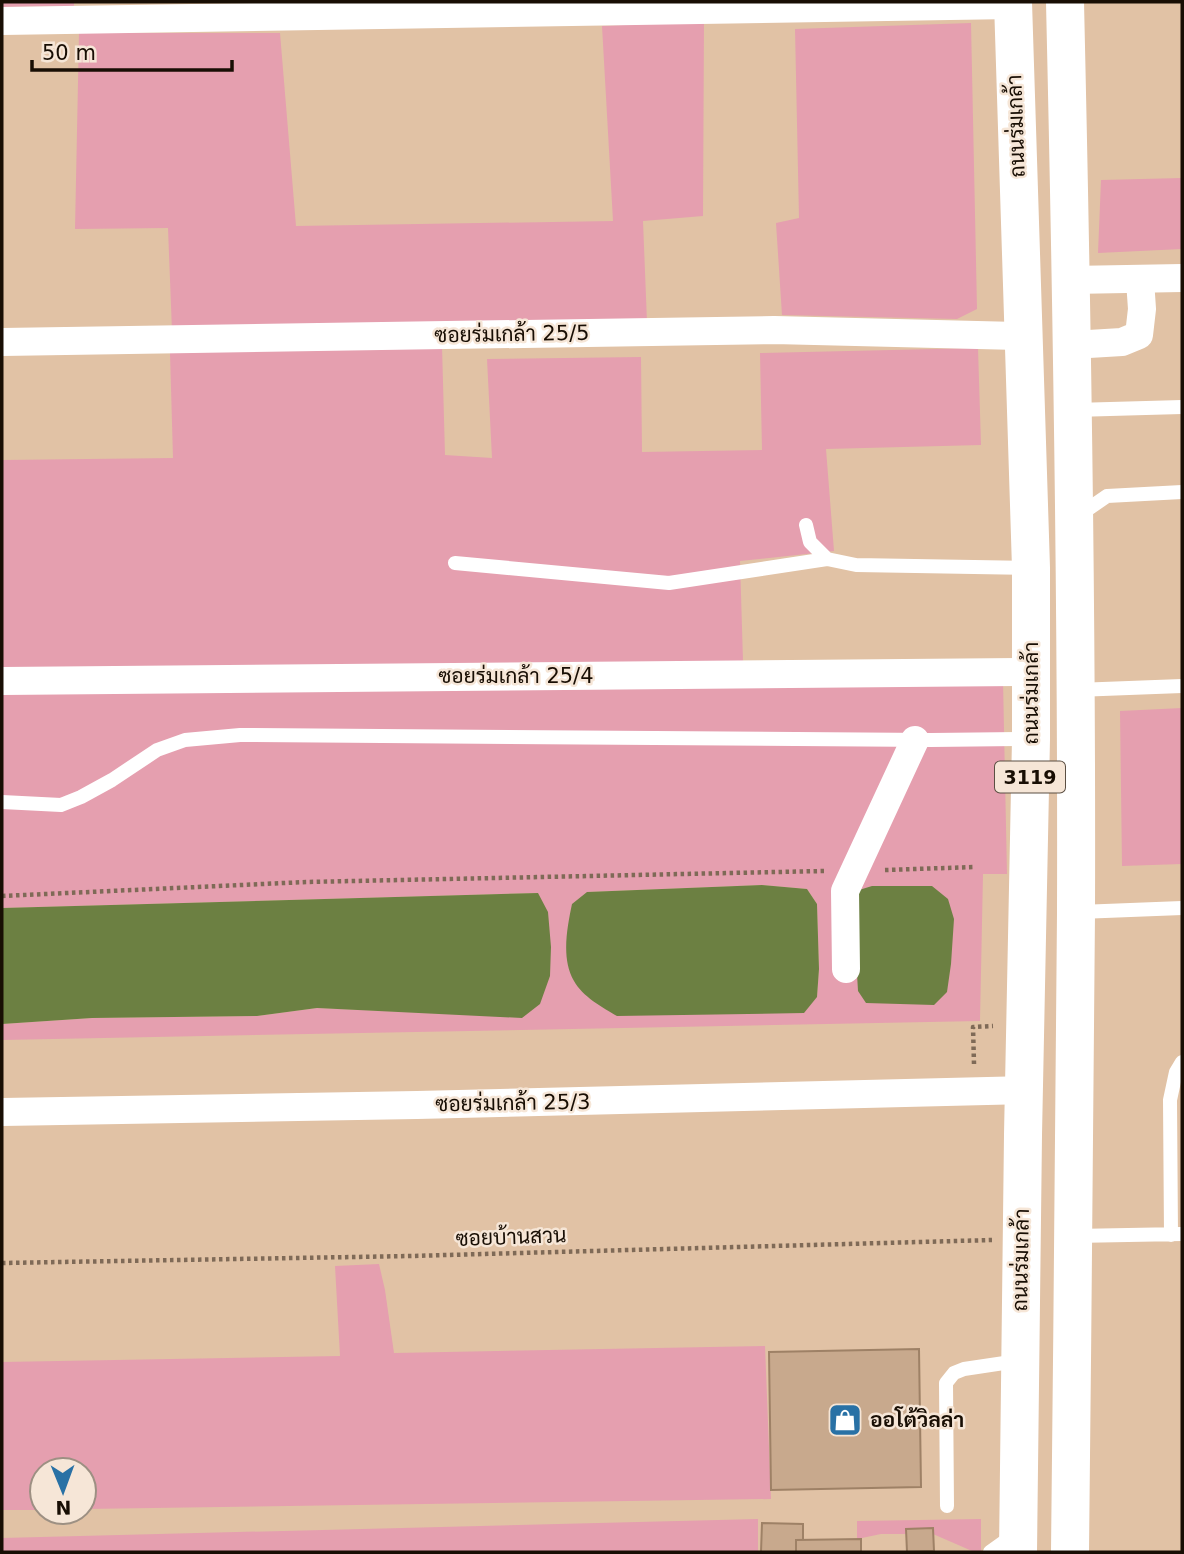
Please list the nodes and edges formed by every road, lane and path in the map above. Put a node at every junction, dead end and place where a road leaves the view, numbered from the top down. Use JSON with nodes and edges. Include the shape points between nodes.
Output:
{"nodes":[{"id":1,"x":1065,"y":2,"type":"edge"},
{"id":2,"x":1013,"y":4,"type":"edge"},
{"id":3,"x":2,"y":21,"type":"edge"},
{"id":4,"x":1182,"y":278,"type":"edge"},
{"id":5,"x":1071,"y":280,"type":"junction"},
{"id":6,"x":1140,"y":280,"type":"junction"},
{"id":7,"x":1023,"y":336,"type":"junction"},
{"id":8,"x":2,"y":342,"type":"edge"},
{"id":9,"x":1072,"y":345,"type":"junction"},
{"id":10,"x":1182,"y":407,"type":"edge"},
{"id":11,"x":1072,"y":411,"type":"junction"},
{"id":12,"x":1182,"y":492,"type":"edge"},
{"id":13,"x":1074,"y":519,"type":"junction"},
{"id":14,"x":807,"y":525,"type":"dead end"},
{"id":15,"x":827,"y":559,"type":"junction"},
{"id":16,"x":455,"y":563,"type":"dead end"},
{"id":17,"x":1031,"y":568,"type":"junction"},
{"id":18,"x":1031,"y":671,"type":"junction"},
{"id":19,"x":2,"y":681,"type":"edge"},
{"id":20,"x":1182,"y":686,"type":"edge"},
{"id":21,"x":1075,"y":690,"type":"junction"},
{"id":22,"x":1031,"y":739,"type":"junction"},
{"id":23,"x":915,"y":740,"type":"junction"},
{"id":24,"x":2,"y":802,"type":"edge"},
{"id":25,"x":975,"y":867,"type":"dead end"},
{"id":26,"x":855,"y":870,"type":"junction"},
{"id":27,"x":2,"y":896,"type":"edge"},
{"id":28,"x":1182,"y":908,"type":"edge"},
{"id":29,"x":1076,"y":912,"type":"junction"},
{"id":30,"x":846,"y":969,"type":"dead end"},
{"id":31,"x":973,"y":1027,"type":"dead end"},
{"id":32,"x":1182,"y":1062,"type":"edge"},
{"id":33,"x":1024,"y":1090,"type":"junction"},
{"id":34,"x":975,"y":1092,"type":"junction"},
{"id":35,"x":2,"y":1112,"type":"edge"},
{"id":36,"x":1177,"y":1235,"type":"edge"},
{"id":37,"x":1073,"y":1236,"type":"junction"},
{"id":38,"x":1021,"y":1239,"type":"junction"},
{"id":39,"x":2,"y":1263,"type":"edge"},
{"id":40,"x":1020,"y":1361,"type":"junction"},
{"id":41,"x":947,"y":1506,"type":"dead end"},
{"id":42,"x":1009,"y":1545,"type":"edge"},
{"id":43,"x":1069,"y":1552,"type":"edge"}],
"edges":[{"from":1,"to":5,"type":"main road","name":"ถนนร่มเกล้า","number":"3119"},
{"from":2,"to":3,"type":"street"},
{"from":2,"to":7,"type":"main road","name":"ถนนร่มเกล้า","number":"3119"},
{"from":4,"to":6,"type":"street"},
{"from":5,"to":6,"type":"street"},
{"from":5,"to":9,"type":"main road","name":"ถนนร่มเกล้า","number":"3119"},
{"from":6,"to":9,"type":"street","via":[[1139,335],[1122,342]]},
{"from":7,"to":8,"type":"street","name":"ซอยร่มเกล้า 25/5","via":[[774,330]]},
{"from":7,"to":17,"type":"main road","name":"ถนนร่มเกล้า","number":"3119"},
{"from":9,"to":11,"type":"main road","name":"ถนนร่มเกล้า","number":"3119"},
{"from":10,"to":11,"type":"lane"},
{"from":11,"to":13,"type":"main road","name":"ถนนร่มเกล้า","number":"3119"},
{"from":12,"to":13,"type":"lane","via":[[1107,496]]},
{"from":13,"to":21,"type":"main road","name":"ถนนร่มเกล้า","number":"3119"},
{"from":14,"to":15,"type":"lane","via":[[810,542]]},
{"from":15,"to":16,"type":"lane","via":[[669,583]]},
{"from":15,"to":17,"type":"lane","via":[[856,565]]},
{"from":17,"to":18,"type":"main road","name":"ถนนร่มเกล้า","number":"3119"},
{"from":18,"to":19,"type":"street","name":"ซอยร่มเกล้า 25/4"},
{"from":18,"to":22,"type":"main road","name":"ถนนร่มเกล้า","number":"3119"},
{"from":20,"to":21,"type":"lane"},
{"from":21,"to":29,"type":"main road","name":"ถนนร่มเกล้า","number":"3119"},
{"from":22,"to":23,"type":"lane"},
{"from":22,"to":33,"type":"main road","name":"ถนนร่มเกล้า","number":"3119"},
{"from":23,"to":24,"type":"lane","via":[[240,735],[185,740],[158,750],[82,797],[61,804]]},
{"from":23,"to":26,"type":"street"},
{"from":25,"to":26,"type":"path"},
{"from":26,"to":27,"type":"path","via":[[306,882]]},
{"from":26,"to":30,"type":"street","via":[[845,891]]},
{"from":28,"to":29,"type":"lane"},
{"from":29,"to":37,"type":"main road","name":"ถนนร่มเกล้า","number":"3119"},
{"from":31,"to":34,"type":"path"},
{"from":32,"to":36,"type":"lane","via":[[1170,1100]]},
{"from":33,"to":34,"type":"street","name":"ซอยร่มเกล้า 25/3"},
{"from":33,"to":38,"type":"main road","name":"ถนนร่มเกล้า","number":"3119"},
{"from":34,"to":35,"type":"street","name":"ซอยร่มเกล้า 25/3"},
{"from":36,"to":37,"type":"lane"},
{"from":37,"to":43,"type":"main road","name":"ถนนร่มเกล้า","number":"3119"},
{"from":38,"to":39,"type":"path","name":"ซอยบ้านสวน"},
{"from":38,"to":40,"type":"main road","name":"ถนนร่มเกล้า","number":"3119"},
{"from":40,"to":41,"type":"lane","via":[[964,1369],[946,1383]]},
{"from":40,"to":42,"type":"main road","name":"ถนนร่มเกล้า","number":"3119"}]}
